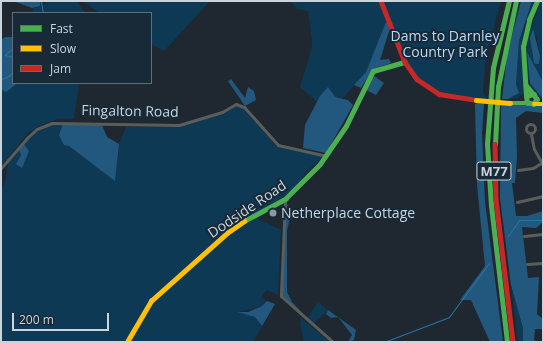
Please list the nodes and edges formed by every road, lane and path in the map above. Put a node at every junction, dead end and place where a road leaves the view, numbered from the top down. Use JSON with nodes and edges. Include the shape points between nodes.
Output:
{"nodes":[{"id":1,"x":381,"y":1,"type":"edge"},
{"id":2,"x":509,"y":1,"type":"edge"},
{"id":3,"x":516,"y":1,"type":"edge"},
{"id":4,"x":537,"y":1,"type":"edge"},
{"id":5,"x":405,"y":62,"type":"junction"},
{"id":6,"x":526,"y":84,"type":"junction"},
{"id":7,"x":535,"y":96,"type":"junction"},
{"id":8,"x":526,"y":99,"type":"junction"},
{"id":9,"x":543,"y":103,"type":"edge"},
{"id":10,"x":534,"y":104,"type":"junction"},
{"id":11,"x":531,"y":134,"type":"dead end"},
{"id":12,"x":327,"y":156,"type":"junction"},
{"id":13,"x":542,"y":164,"type":"edge"},
{"id":14,"x":1,"y":168,"type":"edge"},
{"id":15,"x":518,"y":170,"type":"dead end"},
{"id":16,"x":524,"y":170,"type":"junction"},
{"id":17,"x":524,"y":176,"type":"dead end"},
{"id":18,"x":524,"y":195,"type":"dead end"},
{"id":19,"x":543,"y":196,"type":"edge"},
{"id":20,"x":285,"y":199,"type":"junction"},
{"id":21,"x":525,"y":200,"type":"junction"},
{"id":22,"x":517,"y":202,"type":"dead end"},
{"id":23,"x":535,"y":230,"type":"dead end"},
{"id":24,"x":543,"y":234,"type":"edge"},
{"id":25,"x":536,"y":235,"type":"junction"},
{"id":26,"x":524,"y":236,"type":"dead end"},
{"id":27,"x":543,"y":263,"type":"edge"},
{"id":28,"x":527,"y":264,"type":"dead end"},
{"id":29,"x":127,"y":342,"type":"edge"},
{"id":30,"x":333,"y":342,"type":"edge"},
{"id":31,"x":507,"y":342,"type":"edge"},
{"id":32,"x":513,"y":342,"type":"edge"}],
"edges":[{"from":1,"to":5,"type":"main road"},
{"from":2,"to":31,"type":"main road","number":"M77","via":[[493,68],[487,144],[491,206]]},
{"from":3,"to":32,"type":"main road","number":"M77","via":[[499,79],[494,156],[496,199]]},
{"from":4,"to":6,"type":"main road","via":[[524,43]]},
{"from":5,"to":8,"type":"main road","bridge":true,"via":[[417,79],[435,93],[454,98],[510,103]]},
{"from":5,"to":12,"type":"main road","name":"Dodside Road","via":[[373,72],[346,126]]},
{"from":6,"to":7,"type":"main road"},
{"from":6,"to":8,"type":"main road"},
{"from":7,"to":8,"type":"main road"},
{"from":7,"to":9,"type":"main road"},
{"from":7,"to":10,"type":"main road"},
{"from":8,"to":10,"type":"main road"},
{"from":9,"to":10,"type":"main road"},
{"from":11,"to":13,"type":"street","via":[[534,149]]},
{"from":12,"to":14,"type":"street","name":"Fingalton Road","via":[[278,145],[244,107],[236,104],[222,112],[179,125],[52,123],[28,136]]},
{"from":12,"to":20,"type":"main road","name":"Dodside Road"},
{"from":13,"to":16,"type":"street"},
{"from":15,"to":16,"type":"street"},
{"from":16,"to":17,"type":"street"},
{"from":18,"to":21,"type":"street"},
{"from":19,"to":21,"type":"street"},
{"from":20,"to":29,"type":"main road","name":"Dodside Road","via":[[254,214],[211,246],[151,301]]},
{"from":20,"to":30,"type":"street","via":[[281,296]]},
{"from":21,"to":22,"type":"street"},
{"from":23,"to":25,"type":"street"},
{"from":24,"to":25,"type":"street"},
{"from":25,"to":26,"type":"street"},
{"from":27,"to":28,"type":"street"}]}
